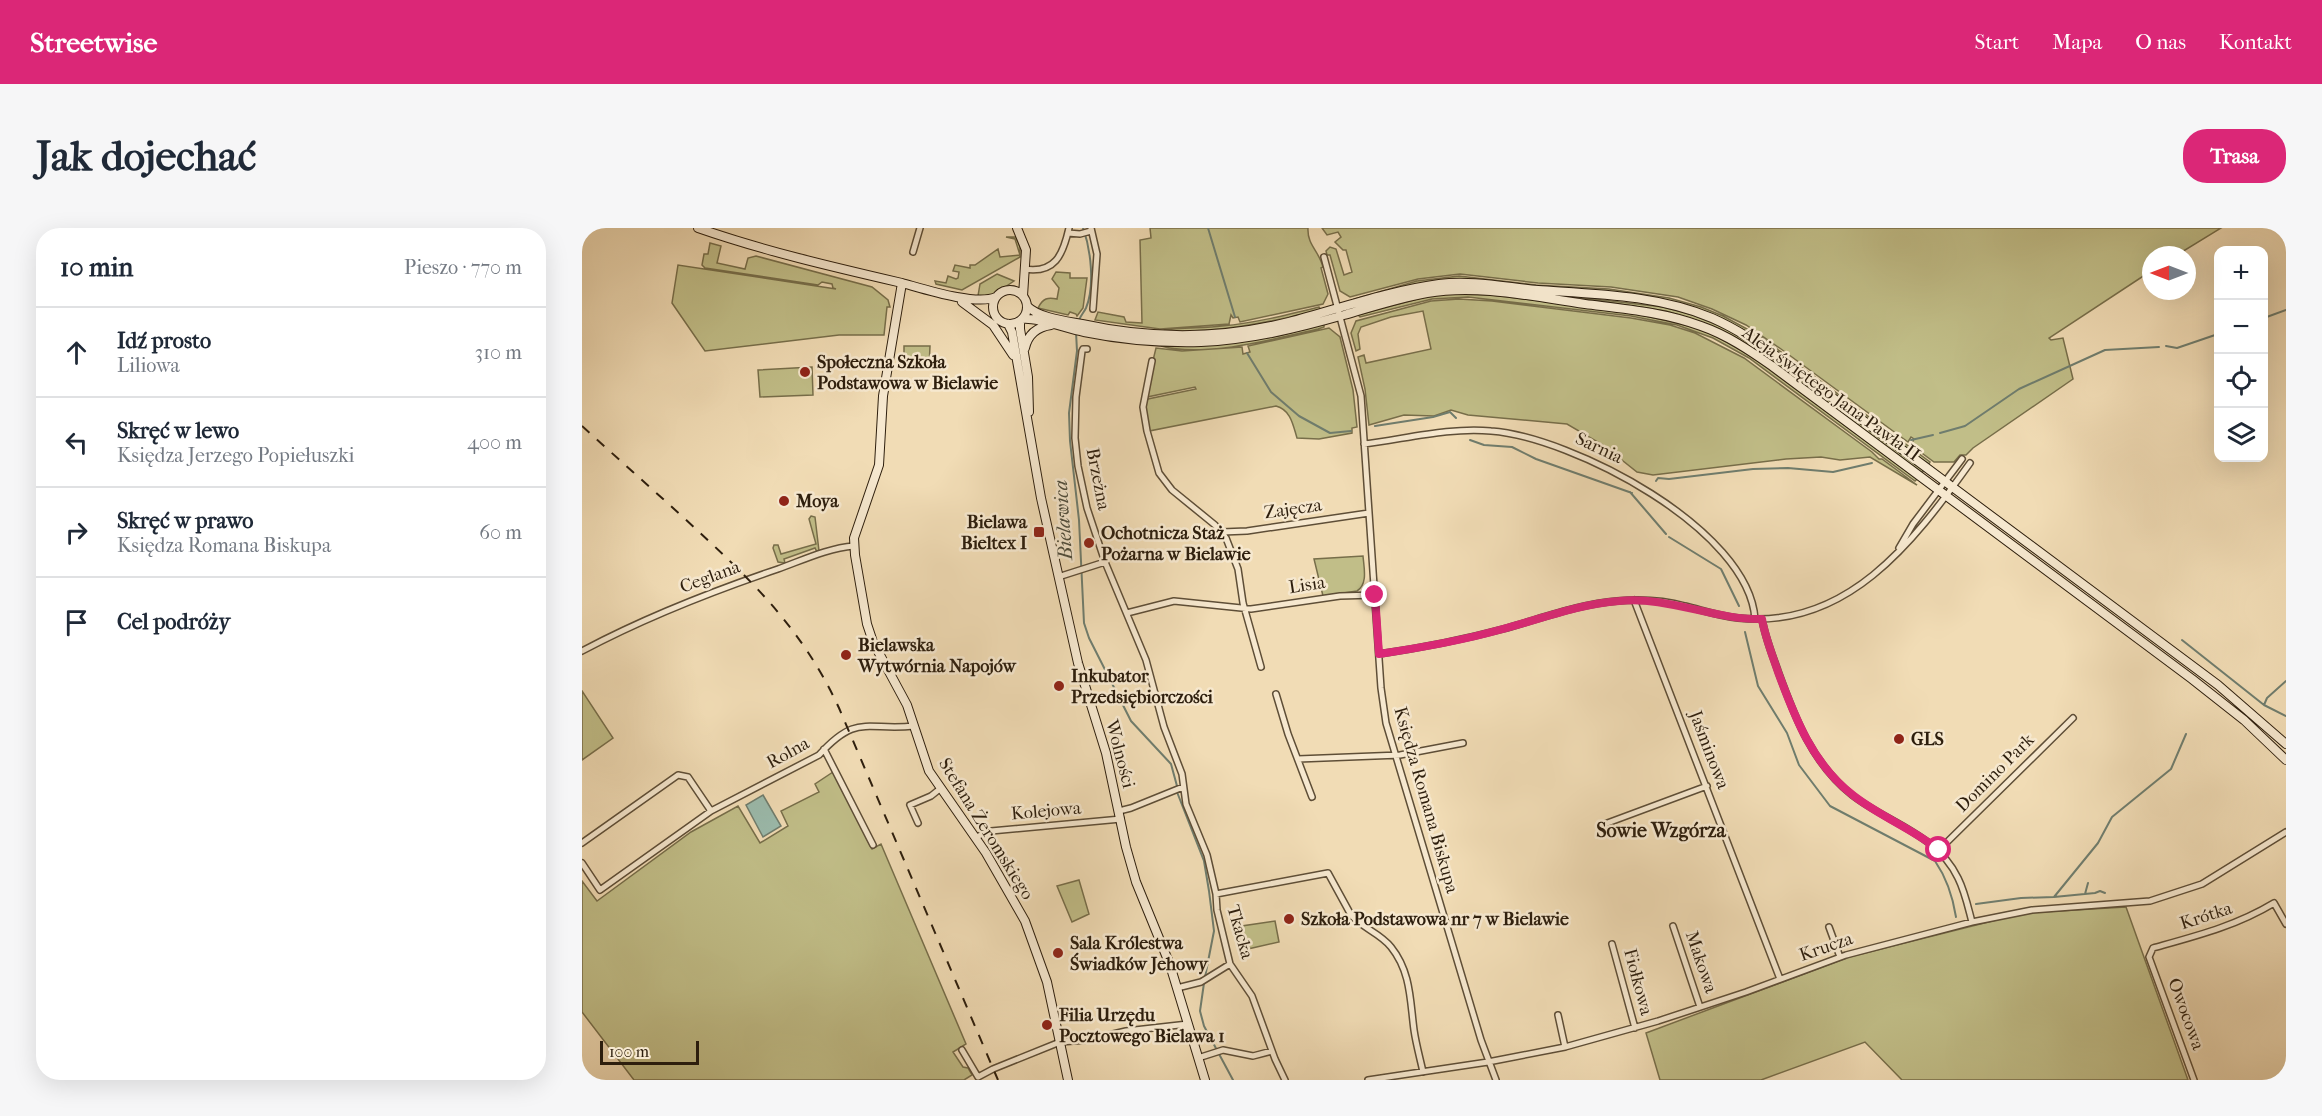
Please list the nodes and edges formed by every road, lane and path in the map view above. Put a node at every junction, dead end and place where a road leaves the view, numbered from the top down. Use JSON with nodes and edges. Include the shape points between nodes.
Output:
{"nodes":[{"id":1,"x":698,"y":228,"type":"edge"},
{"id":2,"x":920,"y":228,"type":"edge"},
{"id":3,"x":1017,"y":228,"type":"edge"},
{"id":4,"x":1068,"y":231,"type":"edge"},
{"id":5,"x":1088,"y":231,"type":"edge"},
{"id":6,"x":913,"y":252,"type":"dead end"},
{"id":7,"x":1324,"y":257,"type":"dead end"},
{"id":8,"x":1024,"y":268,"type":"junction"},
{"id":9,"x":902,"y":283,"type":"junction"},
{"id":10,"x":1009,"y":291,"type":"junction"},
{"id":11,"x":944,"y":294,"type":"junction"},
{"id":12,"x":996,"y":297,"type":"junction"},
{"id":13,"x":1023,"y":297,"type":"junction"},
{"id":14,"x":962,"y":302,"type":"junction"},
{"id":15,"x":1027,"y":306,"type":"junction"},
{"id":16,"x":1093,"y":309,"type":"dead end"},
{"id":17,"x":1340,"y":312,"type":"junction"},
{"id":18,"x":994,"y":314,"type":"junction"},
{"id":19,"x":1021,"y":320,"type":"junction"},
{"id":20,"x":1008,"y":324,"type":"junction"},
{"id":21,"x":1056,"y":326,"type":"junction"},
{"id":22,"x":1072,"y":326,"type":"junction"},
{"id":23,"x":1087,"y":349,"type":"dead end"},
{"id":24,"x":1024,"y":354,"type":"junction"},
{"id":25,"x":1152,"y":362,"type":"dead end"},
{"id":26,"x":1017,"y":365,"type":"junction"},
{"id":27,"x":1029,"y":428,"type":"junction"},
{"id":28,"x":1364,"y":444,"type":"junction"},
{"id":29,"x":1962,"y":459,"type":"dead end"},
{"id":30,"x":1970,"y":463,"type":"dead end"},
{"id":31,"x":1945,"y":481,"type":"junction"},
{"id":32,"x":1952,"y":487,"type":"junction"},
{"id":33,"x":1938,"y":490,"type":"junction"},
{"id":34,"x":1946,"y":496,"type":"junction"},
{"id":35,"x":1369,"y":513,"type":"junction"},
{"id":36,"x":1222,"y":532,"type":"junction"},
{"id":37,"x":854,"y":546,"type":"junction"},
{"id":38,"x":1897,"y":552,"type":"junction"},
{"id":39,"x":1105,"y":562,"type":"junction"},
{"id":40,"x":1058,"y":577,"type":"junction"},
{"id":41,"x":1375,"y":595,"type":"junction"},
{"id":42,"x":1634,"y":600,"type":"junction"},
{"id":43,"x":1245,"y":609,"type":"junction"},
{"id":44,"x":1127,"y":613,"type":"junction"},
{"id":45,"x":1759,"y":619,"type":"junction"},
{"id":46,"x":582,"y":651,"type":"edge"},
{"id":47,"x":1379,"y":654,"type":"junction"},
{"id":48,"x":1260,"y":667,"type":"dead end"},
{"id":49,"x":1276,"y":694,"type":"dead end"},
{"id":50,"x":2073,"y":718,"type":"dead end"},
{"id":51,"x":914,"y":726,"type":"junction"},
{"id":52,"x":1463,"y":743,"type":"dead end"},
{"id":53,"x":2286,"y":744,"type":"edge"},
{"id":54,"x":824,"y":749,"type":"junction"},
{"id":55,"x":1395,"y":755,"type":"junction"},
{"id":56,"x":1298,"y":759,"type":"junction"},
{"id":57,"x":2286,"y":760,"type":"edge"},
{"id":58,"x":1707,"y":786,"type":"junction"},
{"id":59,"x":1183,"y":787,"type":"junction"},
{"id":60,"x":941,"y":788,"type":"junction"},
{"id":61,"x":1312,"y":797,"type":"dead end"},
{"id":62,"x":711,"y":811,"type":"junction"},
{"id":63,"x":1120,"y":815,"type":"junction"},
{"id":64,"x":918,"y":823,"type":"dead end"},
{"id":65,"x":1602,"y":825,"type":"dead end"},
{"id":66,"x":2286,"y":832,"type":"edge"},
{"id":67,"x":976,"y":837,"type":"junction"},
{"id":68,"x":582,"y":843,"type":"edge"},
{"id":69,"x":873,"y":845,"type":"dead end"},
{"id":70,"x":1939,"y":850,"type":"junction"},
{"id":71,"x":582,"y":863,"type":"edge"},
{"id":72,"x":1216,"y":894,"type":"junction"},
{"id":73,"x":1972,"y":922,"type":"junction"},
{"id":74,"x":2286,"y":924,"type":"edge"},
{"id":75,"x":1673,"y":926,"type":"dead end"},
{"id":76,"x":1829,"y":927,"type":"dead end"},
{"id":77,"x":1612,"y":944,"type":"dead end"},
{"id":78,"x":1840,"y":957,"type":"junction"},
{"id":79,"x":2149,"y":957,"type":"joint"},
{"id":80,"x":1230,"y":964,"type":"junction"},
{"id":81,"x":1780,"y":979,"type":"junction"},
{"id":82,"x":1177,"y":988,"type":"junction"},
{"id":83,"x":1700,"y":1007,"type":"junction"},
{"id":84,"x":1558,"y":1015,"type":"dead end"},
{"id":85,"x":1188,"y":1024,"type":"junction"},
{"id":86,"x":1635,"y":1028,"type":"junction"},
{"id":87,"x":1060,"y":1042,"type":"junction"},
{"id":88,"x":1565,"y":1047,"type":"junction"},
{"id":89,"x":962,"y":1050,"type":"dead end"},
{"id":90,"x":1272,"y":1051,"type":"junction"},
{"id":91,"x":1198,"y":1058,"type":"junction"},
{"id":92,"x":1488,"y":1062,"type":"junction"},
{"id":93,"x":1423,"y":1071,"type":"junction"},
{"id":94,"x":1068,"y":1080,"type":"edge"},
{"id":95,"x":1205,"y":1080,"type":"edge"},
{"id":96,"x":1285,"y":1080,"type":"edge"},
{"id":97,"x":1368,"y":1080,"type":"edge"},
{"id":98,"x":1496,"y":1080,"type":"edge"},
{"id":99,"x":2194,"y":1080,"type":"edge"}],
"edges":[{"from":1,"to":9,"type":"main road"},
{"from":2,"to":6,"type":"street"},
{"from":3,"to":8,"type":"main road","via":[[1025,247]]},
{"from":4,"to":5,"type":"street"},
{"from":4,"to":8,"type":"street","via":[[1053,264],[1039,270]]},
{"from":5,"to":16,"type":"street","via":[[1097,254]]},
{"from":7,"to":17,"type":"street","name":"Księdza Romana Biskupa"},
{"from":8,"to":10,"type":"main road"},
{"from":8,"to":13,"type":"main road"},
{"from":9,"to":11,"type":"main road"},
{"from":9,"to":37,"type":"main road","name":"Stefana Żeromskiego","via":[[883,396],[879,465]]},
{"from":10,"to":12,"type":"main road"},
{"from":10,"to":13,"type":"main road"},
{"from":11,"to":12,"type":"main road","via":[[987,300]]},
{"from":11,"to":14,"type":"main road"},
{"from":12,"to":18,"type":"main road"},
{"from":13,"to":15,"type":"main road"},
{"from":14,"to":18,"type":"main road"},
{"from":14,"to":26,"type":"main road","via":[[993,325]]},
{"from":15,"to":19,"type":"main road"},
{"from":15,"to":22,"type":"main road","name":"Aleja świętego Jana Pawła II"},
{"from":17,"to":22,"type":"main road","name":"Aleja świętego Jana Pawła II","via":[[1261,335],[1216,341],[1154,341]]},
{"from":17,"to":28,"type":"street","name":"Księdza Romana Biskupa","via":[[1359,383]]},
{"from":17,"to":31,"type":"main road","name":"Aleja świętego Jana Pawła II","via":[[1423,287],[1469,283],[1647,300],[1685,309],[1728,326],[1760,345]]},
{"from":17,"to":33,"type":"main road","name":"Aleja świętego Jana Pawła II","via":[[1418,295],[1463,290],[1639,310],[1682,319],[1717,332],[1754,354]]},
{"from":18,"to":20,"type":"main road"},
{"from":19,"to":20,"type":"main road"},
{"from":19,"to":21,"type":"main road","name":"Aleja świętego Jana Pawła II","via":[[1034,319]]},
{"from":19,"to":24,"type":"main road","name":"Wolności"},
{"from":20,"to":26,"type":"main road","name":"Wolności"},
{"from":21,"to":22,"type":"main road","name":"Aleja świętego Jana Pawła II"},
{"from":21,"to":24,"type":"main road","via":[[1043,326],[1034,332],[1027,339]]},
{"from":23,"to":39,"type":"street","name":"Brzeżna","via":[[1082,351],[1076,397],[1076,447],[1084,496]]},
{"from":24,"to":27,"type":"main road","name":"Wolności"},
{"from":25,"to":36,"type":"street","via":[[1143,407],[1160,473],[1172,490]]},
{"from":26,"to":27,"type":"main road","name":"Wolności"},
{"from":27,"to":40,"type":"main road","name":"Wolności"},
{"from":28,"to":35,"type":"street","name":"Księdza Romana Biskupa"},
{"from":28,"to":45,"type":"street","name":"Sarnia","via":[[1490,430],[1535,438],[1590,459],[1643,488],[1709,540],[1743,581]]},
{"from":29,"to":31,"type":"street"},
{"from":30,"to":32,"type":"street"},
{"from":31,"to":32,"type":"main road","name":"Aleja świętego Jana Pawła II"},
{"from":31,"to":33,"type":"street"},
{"from":32,"to":34,"type":"street"},
{"from":32,"to":53,"type":"main road","name":"Aleja świętego Jana Pawła II","via":[[2218,685]]},
{"from":33,"to":34,"type":"main road","name":"Aleja świętego Jana Pawła II"},
{"from":33,"to":38,"type":"street"},
{"from":34,"to":38,"type":"street"},
{"from":34,"to":57,"type":"main road","name":"Aleja świętego Jana Pawła II","via":[[2192,679]]},
{"from":35,"to":36,"type":"street","name":"Zajęcza"},
{"from":35,"to":41,"type":"street","name":"Księdza Romana Biskupa"},
{"from":36,"to":43,"type":"street","via":[[1237,566]]},
{"from":37,"to":46,"type":"street","name":"Ceglana","via":[[825,552],[696,597]]},
{"from":37,"to":51,"type":"main road","name":"Stefana Żeromskiego","via":[[869,632]]},
{"from":38,"to":45,"type":"street","via":[[1864,583],[1836,601],[1803,613]]},
{"from":39,"to":40,"type":"street"},
{"from":39,"to":44,"type":"street","name":"Brzeżna"},
{"from":40,"to":63,"type":"main road","name":"Wolności"},
{"from":41,"to":43,"type":"street","name":"Lisia"},
{"from":41,"to":47,"type":"street","name":"Księdza Romana Biskupa"},
{"from":42,"to":45,"type":"street","via":[[1669,602],[1726,617]]},
{"from":42,"to":47,"type":"street","via":[[1599,603],[1482,634]]},
{"from":42,"to":58,"type":"street","name":"Jaśminowa"},
{"from":43,"to":44,"type":"street","via":[[1182,601]]},
{"from":43,"to":48,"type":"street"},
{"from":44,"to":59,"type":"street","name":"Brzeżna","via":[[1146,660]]},
{"from":45,"to":70,"type":"street","name":"Sarnia","via":[[1795,717],[1818,758],[1851,794]]},
{"from":47,"to":55,"type":"street","name":"Księdza Romana Biskupa","via":[[1383,703]]},
{"from":49,"to":56,"type":"street"},
{"from":50,"to":70,"type":"street","name":"Domino Park"},
{"from":51,"to":54,"type":"street","name":"Rolna","via":[[856,726]]},
{"from":51,"to":60,"type":"main road","name":"Stefana Żeromskiego","via":[[925,762]]},
{"from":52,"to":55,"type":"street"},
{"from":54,"to":62,"type":"street","name":"Rolna"},
{"from":54,"to":69,"type":"street"},
{"from":55,"to":56,"type":"street"},
{"from":55,"to":92,"type":"street","name":"Księdza Romana Biskupa"},
{"from":56,"to":61,"type":"street"},
{"from":58,"to":65,"type":"street"},
{"from":58,"to":81,"type":"street","name":"Jaśminowa"},
{"from":59,"to":63,"type":"street","name":"Kolejowa"},
{"from":59,"to":72,"type":"street","name":"Tkacka"},
{"from":60,"to":64,"type":"street","via":[[910,805]]},
{"from":60,"to":67,"type":"main road","name":"Stefana Żeromskiego"},
{"from":62,"to":68,"type":"street","via":[[688,777],[678,775]]},
{"from":62,"to":71,"type":"street","name":"Rolna","via":[[600,890]]},
{"from":63,"to":67,"type":"street","name":"Kolejowa","via":[[991,831]]},
{"from":63,"to":82,"type":"main road","name":"Wolności","via":[[1141,895]]},
{"from":66,"to":73,"type":"street","name":"Krucza","via":[[2202,884],[2150,901],[2032,910]]},
{"from":67,"to":87,"type":"main road","name":"Stefana Żeromskiego","via":[[1007,886],[1033,940]]},
{"from":70,"to":73,"type":"street","name":"Sarnia","via":[[1958,876]]},
{"from":72,"to":80,"type":"street","name":"Tkacka"},
{"from":72,"to":93,"type":"street","via":[[1328,873],[1351,915],[1382,937],[1406,971]]},
{"from":73,"to":78,"type":"street","name":"Krucza"},
{"from":74,"to":79,"type":"street","name":"Krótka","via":[[2274,903],[2223,929],[2153,948]]},
{"from":75,"to":83,"type":"street","name":"Makowa"},
{"from":76,"to":78,"type":"street"},
{"from":77,"to":86,"type":"street","name":"Fiołkowa"},
{"from":78,"to":81,"type":"street","name":"Krucza"},
{"from":79,"to":99,"type":"street","name":"Owocowa"},
{"from":80,"to":82,"type":"street","via":[[1201,982]]},
{"from":80,"to":90,"type":"street","name":"Tkacka","via":[[1252,996]]},
{"from":81,"to":83,"type":"street","name":"Krucza"},
{"from":82,"to":85,"type":"main road","name":"Wolności"},
{"from":83,"to":86,"type":"street","name":"Krucza"},
{"from":84,"to":88,"type":"street"},
{"from":85,"to":87,"type":"street"},
{"from":85,"to":91,"type":"main road","name":"Wolności"},
{"from":86,"to":88,"type":"street","name":"Krucza"},
{"from":87,"to":89,"type":"street","via":[[978,1077]]},
{"from":87,"to":94,"type":"main road","name":"Stefana Żeromskiego"},
{"from":88,"to":92,"type":"street","name":"Krucza"},
{"from":90,"to":91,"type":"street","via":[[1253,1056],[1223,1050]]},
{"from":90,"to":96,"type":"street","name":"Tkacka"},
{"from":91,"to":95,"type":"main road","name":"Wolności"},
{"from":92,"to":93,"type":"street","name":"Krucza"},
{"from":92,"to":98,"type":"street","name":"Księdza Romana Biskupa"},
{"from":93,"to":97,"type":"street","name":"Krucza"}]}
